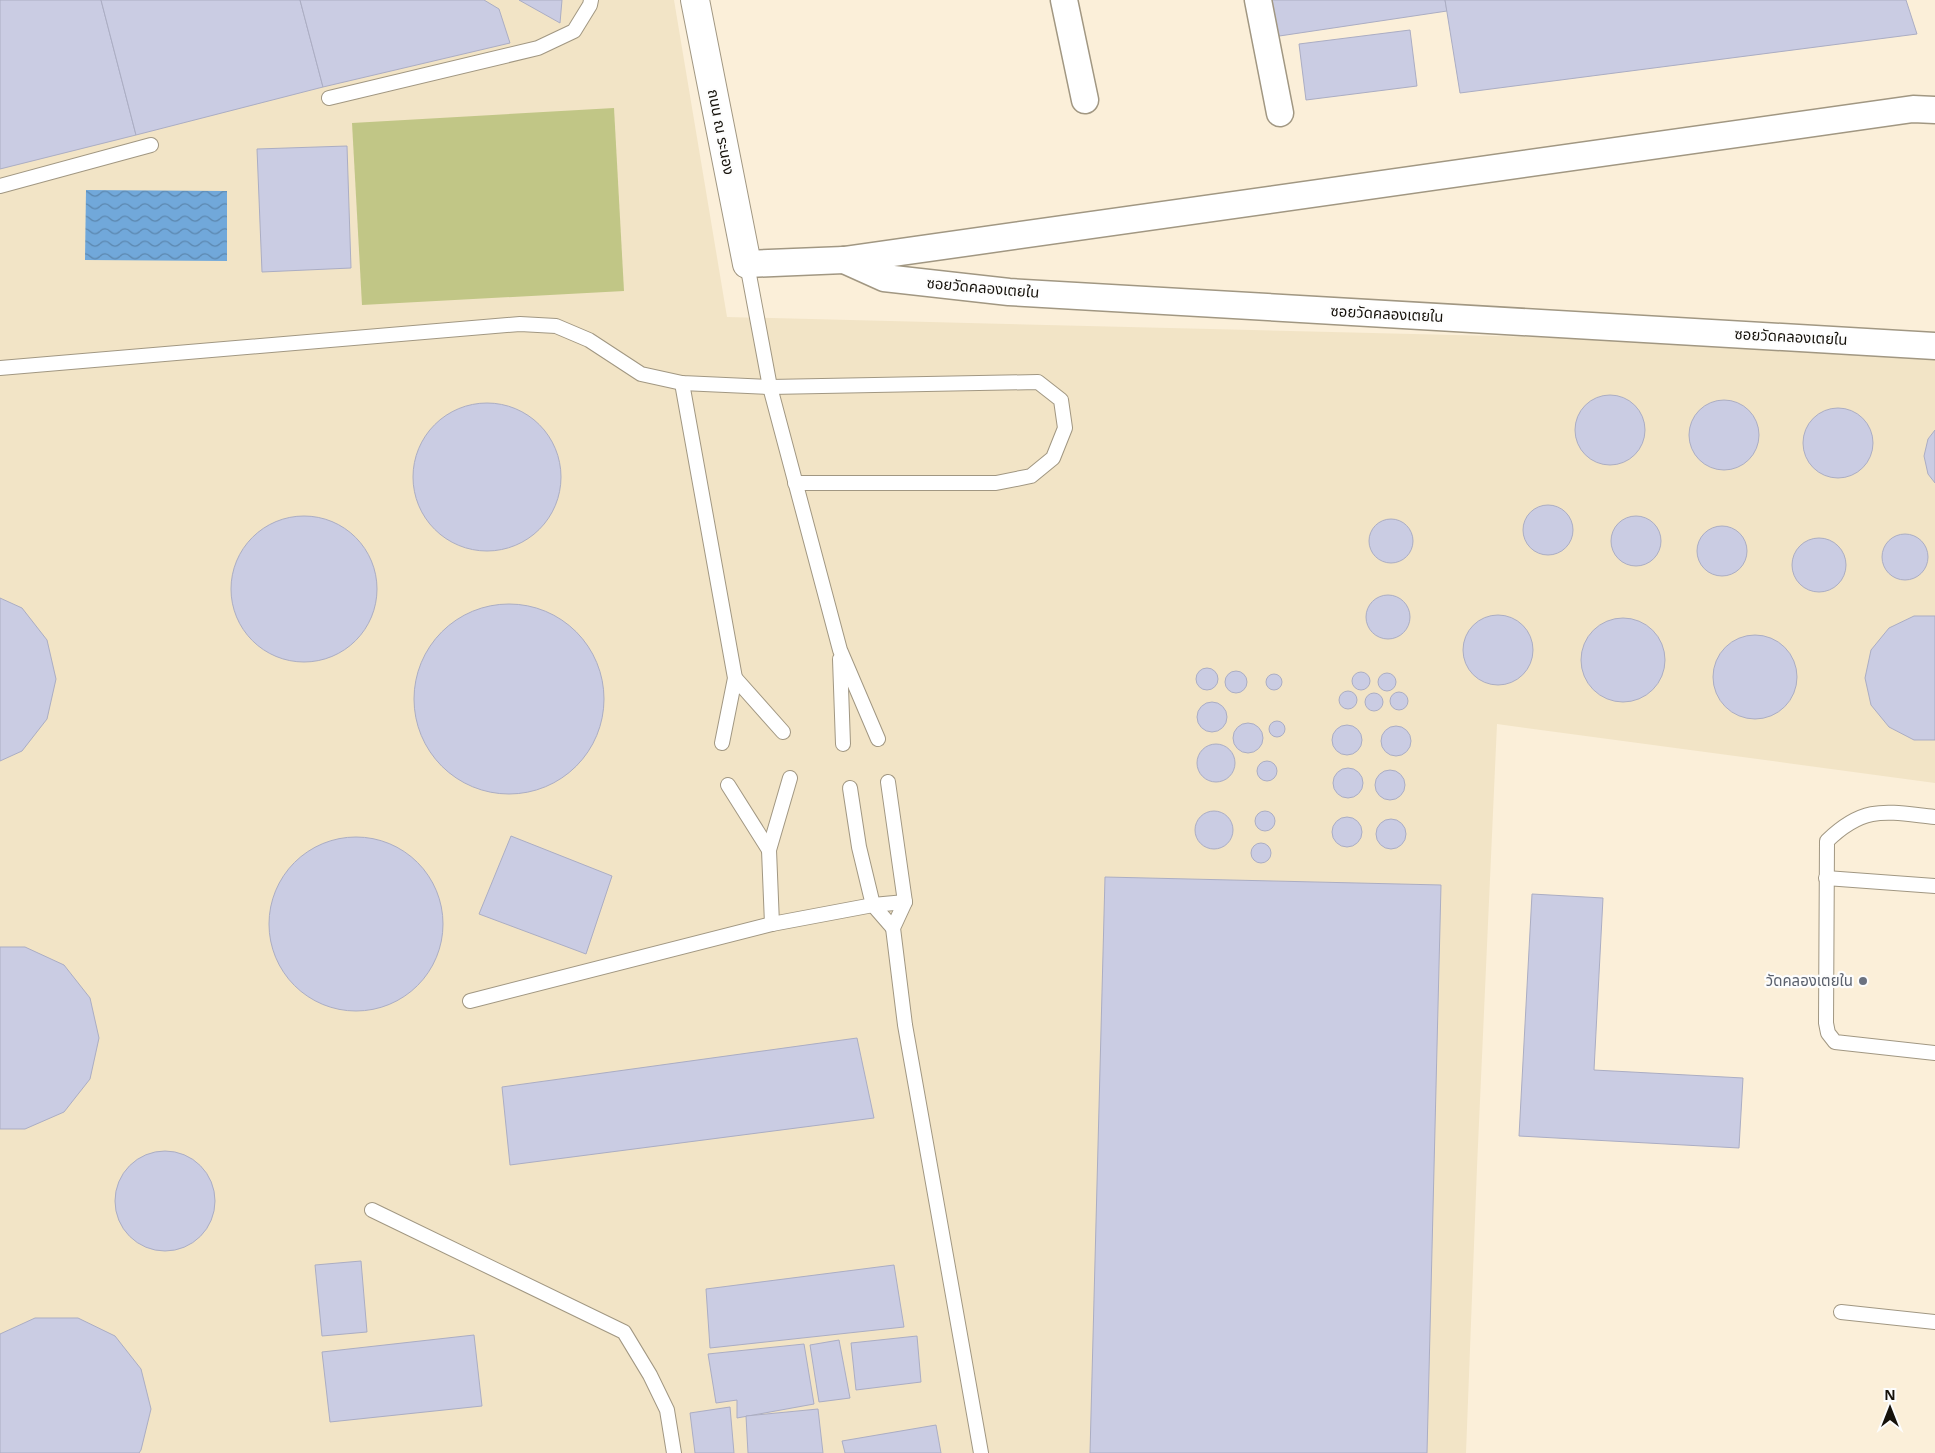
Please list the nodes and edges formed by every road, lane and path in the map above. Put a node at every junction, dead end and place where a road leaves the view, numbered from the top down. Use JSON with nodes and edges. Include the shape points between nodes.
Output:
{"nodes":[{"id":1,"x":591,"y":0,"type":"edge"},
{"id":2,"x":695,"y":0,"type":"edge"},
{"id":3,"x":1064,"y":0,"type":"edge"},
{"id":4,"x":1258,"y":0,"type":"edge"},
{"id":5,"x":329,"y":98,"type":"dead end"},
{"id":6,"x":1085,"y":100,"type":"dead end"},
{"id":7,"x":1935,"y":110,"type":"edge"},
{"id":8,"x":1280,"y":114,"type":"dead end"},
{"id":9,"x":151,"y":145,"type":"dead end"},
{"id":10,"x":0,"y":186,"type":"edge"},
{"id":11,"x":844,"y":260,"type":"junction"},
{"id":12,"x":747,"y":264,"type":"junction"},
{"id":13,"x":1935,"y":346,"type":"edge"},
{"id":14,"x":0,"y":368,"type":"edge"},
{"id":15,"x":682,"y":383,"type":"junction"},
{"id":16,"x":770,"y":387,"type":"junction"},
{"id":17,"x":795,"y":483,"type":"junction"},
{"id":18,"x":840,"y":650,"type":"junction"},
{"id":19,"x":735,"y":678,"type":"junction"},
{"id":20,"x":783,"y":732,"type":"dead end"},
{"id":21,"x":878,"y":739,"type":"dead end"},
{"id":22,"x":722,"y":743,"type":"dead end"},
{"id":23,"x":843,"y":744,"type":"dead end"},
{"id":24,"x":790,"y":778,"type":"dead end"},
{"id":25,"x":888,"y":782,"type":"dead end"},
{"id":26,"x":728,"y":785,"type":"dead end"},
{"id":27,"x":850,"y":788,"type":"dead end"},
{"id":28,"x":1935,"y":817,"type":"edge"},
{"id":29,"x":769,"y":850,"type":"junction"},
{"id":30,"x":1826,"y":878,"type":"junction"},
{"id":31,"x":1935,"y":886,"type":"edge"},
{"id":32,"x":905,"y":902,"type":"junction"},
{"id":33,"x":873,"y":905,"type":"junction"},
{"id":34,"x":772,"y":924,"type":"junction"},
{"id":35,"x":894,"y":928,"type":"junction"},
{"id":36,"x":470,"y":1001,"type":"dead end"},
{"id":37,"x":1935,"y":1053,"type":"edge"},
{"id":38,"x":372,"y":1210,"type":"dead end"},
{"id":39,"x":1841,"y":1312,"type":"dead end"},
{"id":40,"x":1935,"y":1322,"type":"edge"},
{"id":41,"x":674,"y":1453,"type":"edge"},
{"id":42,"x":981,"y":1453,"type":"edge"}],
"edges":[{"from":1,"to":5,"type":"lane","via":[[574,31],[538,48]]},
{"from":2,"to":12,"type":"street","name":"ถนน ณ ระนอง"},
{"from":3,"to":6,"type":"street"},
{"from":4,"to":8,"type":"street"},
{"from":7,"to":11,"type":"street","via":[[1913,109]]},
{"from":9,"to":10,"type":"lane"},
{"from":11,"to":12,"type":"street"},
{"from":11,"to":13,"type":"street","name":"ซอยวัดคลองเตยใน","via":[[884,278],[1009,292]]},
{"from":12,"to":16,"type":"lane"},
{"from":14,"to":15,"type":"lane","via":[[520,324],[556,326],[589,340],[641,374]]},
{"from":15,"to":16,"type":"lane"},
{"from":15,"to":19,"type":"lane"},
{"from":16,"to":17,"type":"lane"},
{"from":16,"to":17,"type":"lane","via":[[1038,382],[1061,400],[1065,428],[1052,458],[1031,476],[996,483]]},
{"from":17,"to":18,"type":"lane"},
{"from":18,"to":21,"type":"lane"},
{"from":18,"to":23,"type":"lane"},
{"from":19,"to":20,"type":"lane"},
{"from":19,"to":22,"type":"lane"},
{"from":24,"to":29,"type":"lane"},
{"from":25,"to":32,"type":"lane"},
{"from":26,"to":29,"type":"lane"},
{"from":27,"to":33,"type":"lane"},
{"from":28,"to":30,"type":"lane","via":[[1883,811],[1862,816],[1842,826],[1827,841]]},
{"from":29,"to":34,"type":"lane"},
{"from":30,"to":31,"type":"lane"},
{"from":30,"to":37,"type":"lane","via":[[1828,1033],[1835,1042]]},
{"from":32,"to":33,"type":"lane"},
{"from":32,"to":35,"type":"lane"},
{"from":33,"to":34,"type":"lane"},
{"from":33,"to":35,"type":"lane"},
{"from":34,"to":36,"type":"lane"},
{"from":35,"to":42,"type":"lane","via":[[904,1024]]},
{"from":38,"to":41,"type":"lane","via":[[624,1332],[667,1410]]},
{"from":39,"to":40,"type":"lane"}]}
